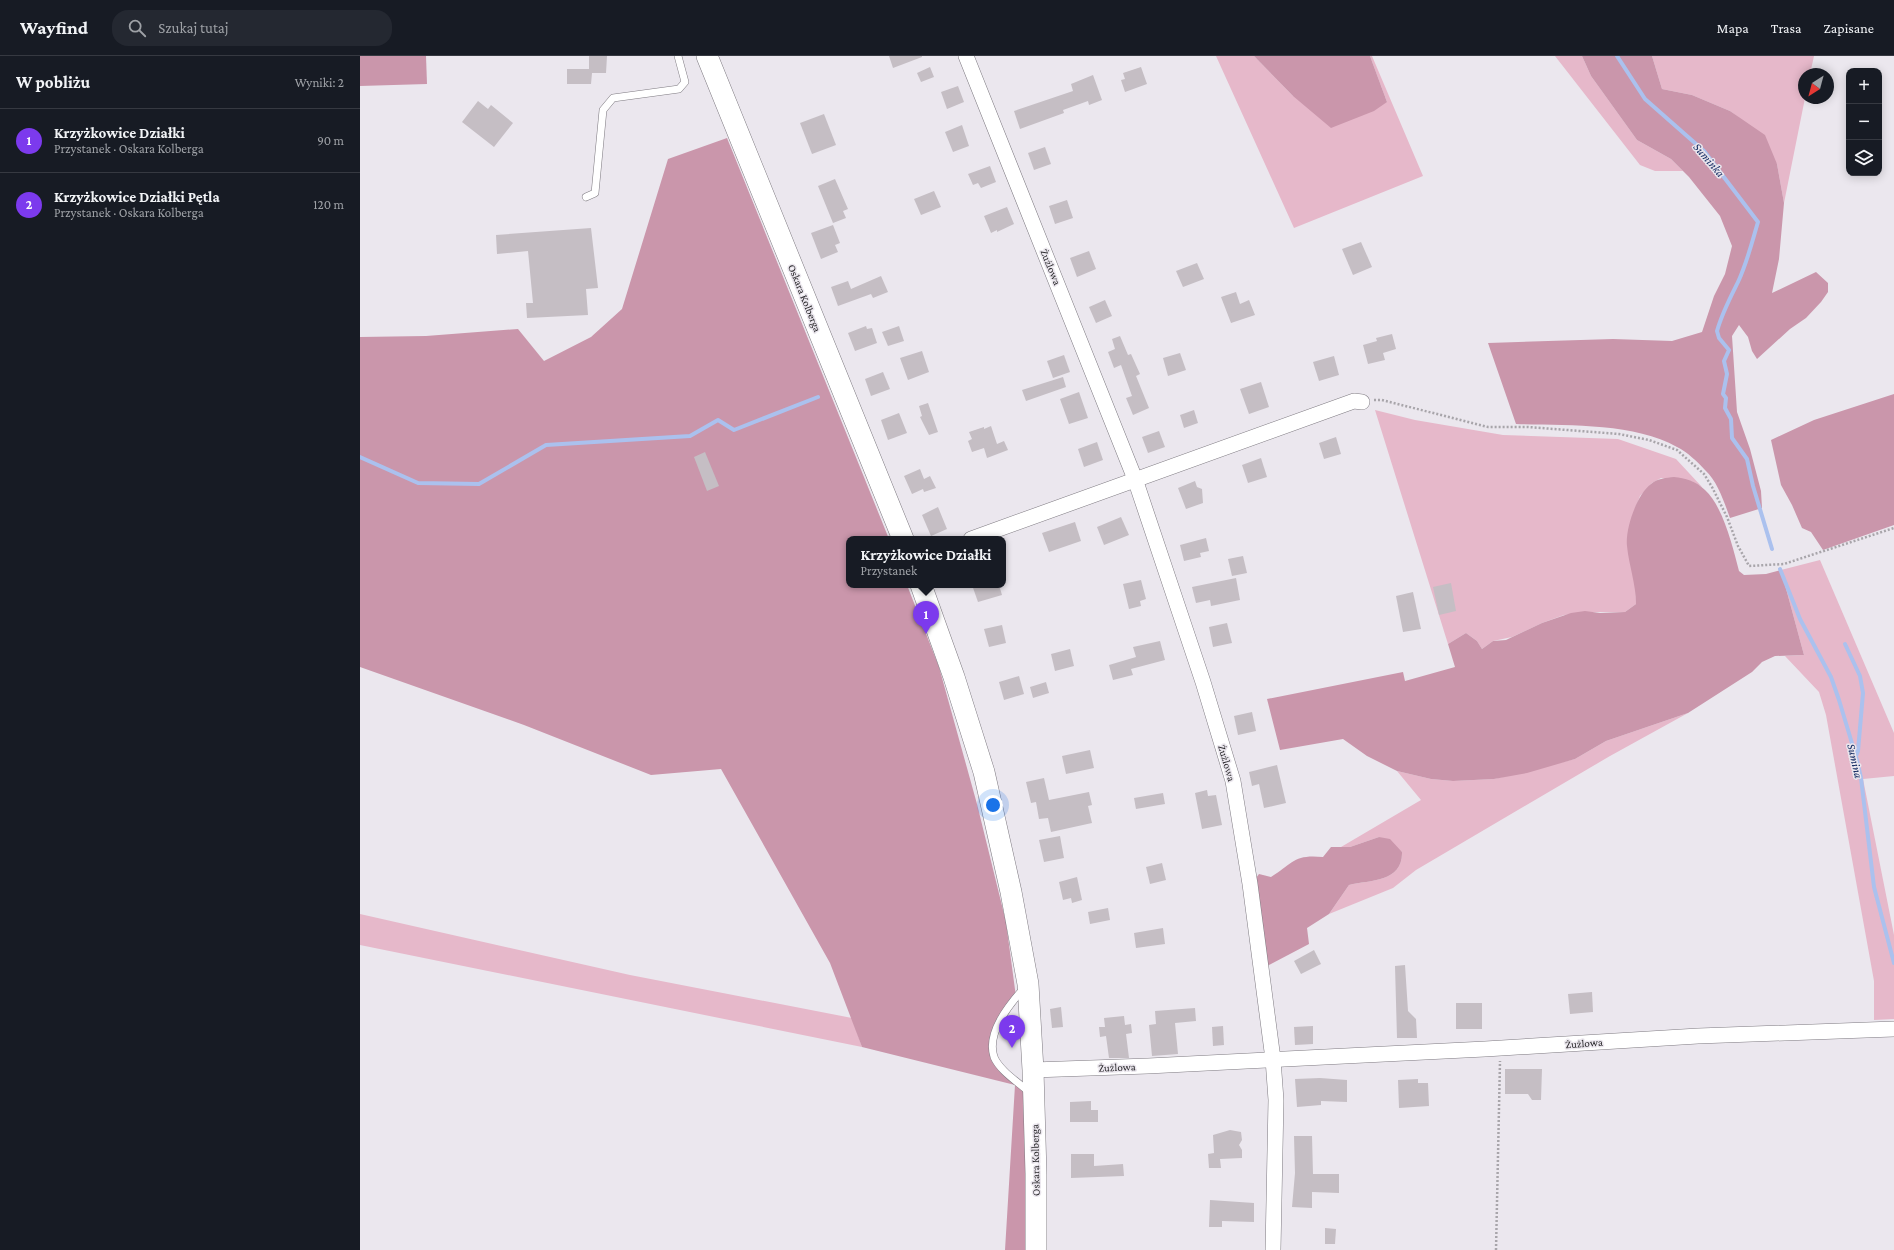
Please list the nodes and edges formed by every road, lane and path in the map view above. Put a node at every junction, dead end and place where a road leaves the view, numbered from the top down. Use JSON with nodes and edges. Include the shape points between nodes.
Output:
{"nodes":[{"id":1,"x":678,"y":56,"type":"edge"},
{"id":2,"x":707,"y":56,"type":"edge"},
{"id":3,"x":966,"y":56,"type":"edge"},
{"id":4,"x":586,"y":197,"type":"dead end"},
{"id":5,"x":1362,"y":402,"type":"joint"},
{"id":6,"x":1135,"y":479,"type":"junction"},
{"id":7,"x":1894,"y":528,"type":"edge"},
{"id":8,"x":902,"y":536,"type":"edge"},
{"id":9,"x":979,"y":536,"type":"edge"},
{"id":10,"x":922,"y":588,"type":"edge"},
{"id":11,"x":1028,"y":984,"type":"junction"},
{"id":12,"x":1894,"y":1028,"type":"edge"},
{"id":13,"x":1500,"y":1048,"type":"junction"},
{"id":14,"x":1273,"y":1059,"type":"junction"},
{"id":15,"x":1033,"y":1070,"type":"junction"},
{"id":16,"x":1034,"y":1096,"type":"junction"},
{"id":17,"x":1036,"y":1250,"type":"edge"},
{"id":18,"x":1273,"y":1250,"type":"edge"},
{"id":19,"x":1496,"y":1250,"type":"edge"}],
"edges":[{"from":1,"to":4,"type":"lane","via":[[685,82],[679,89],[612,98],[603,110],[595,194]]},
{"from":2,"to":8,"type":"main road","name":"Oskara Kolberga"},
{"from":3,"to":6,"type":"street","name":"Żużlowa"},
{"from":5,"to":6,"type":"street","via":[[1354,401]]},
{"from":5,"to":7,"type":"path","via":[[1382,400],[1488,427],[1528,427],[1619,434],[1649,440],[1677,450],[1704,474],[1749,566],[1784,564]]},
{"from":6,"to":9,"type":"street"},
{"from":6,"to":14,"type":"street","name":"Żużlowa","via":[[1203,682],[1233,781],[1250,884]]},
{"from":10,"to":11,"type":"main road","name":"Oskara Kolberga","via":[[984,772],[1011,892]]},
{"from":11,"to":15,"type":"main road","name":"Oskara Kolberga"},
{"from":11,"to":16,"type":"lane","via":[[1002,1017],[992,1038],[994,1057]]},
{"from":12,"to":13,"type":"street","name":"Żużlowa"},
{"from":13,"to":14,"type":"street","name":"Żużlowa"},
{"from":13,"to":19,"type":"path"},
{"from":14,"to":15,"type":"street","name":"Żużlowa"},
{"from":14,"to":18,"type":"street","name":"Żużlowa","via":[[1276,1100]]},
{"from":15,"to":16,"type":"main road","name":"Oskara Kolberga"},
{"from":16,"to":17,"type":"main road","name":"Oskara Kolberga"}]}
